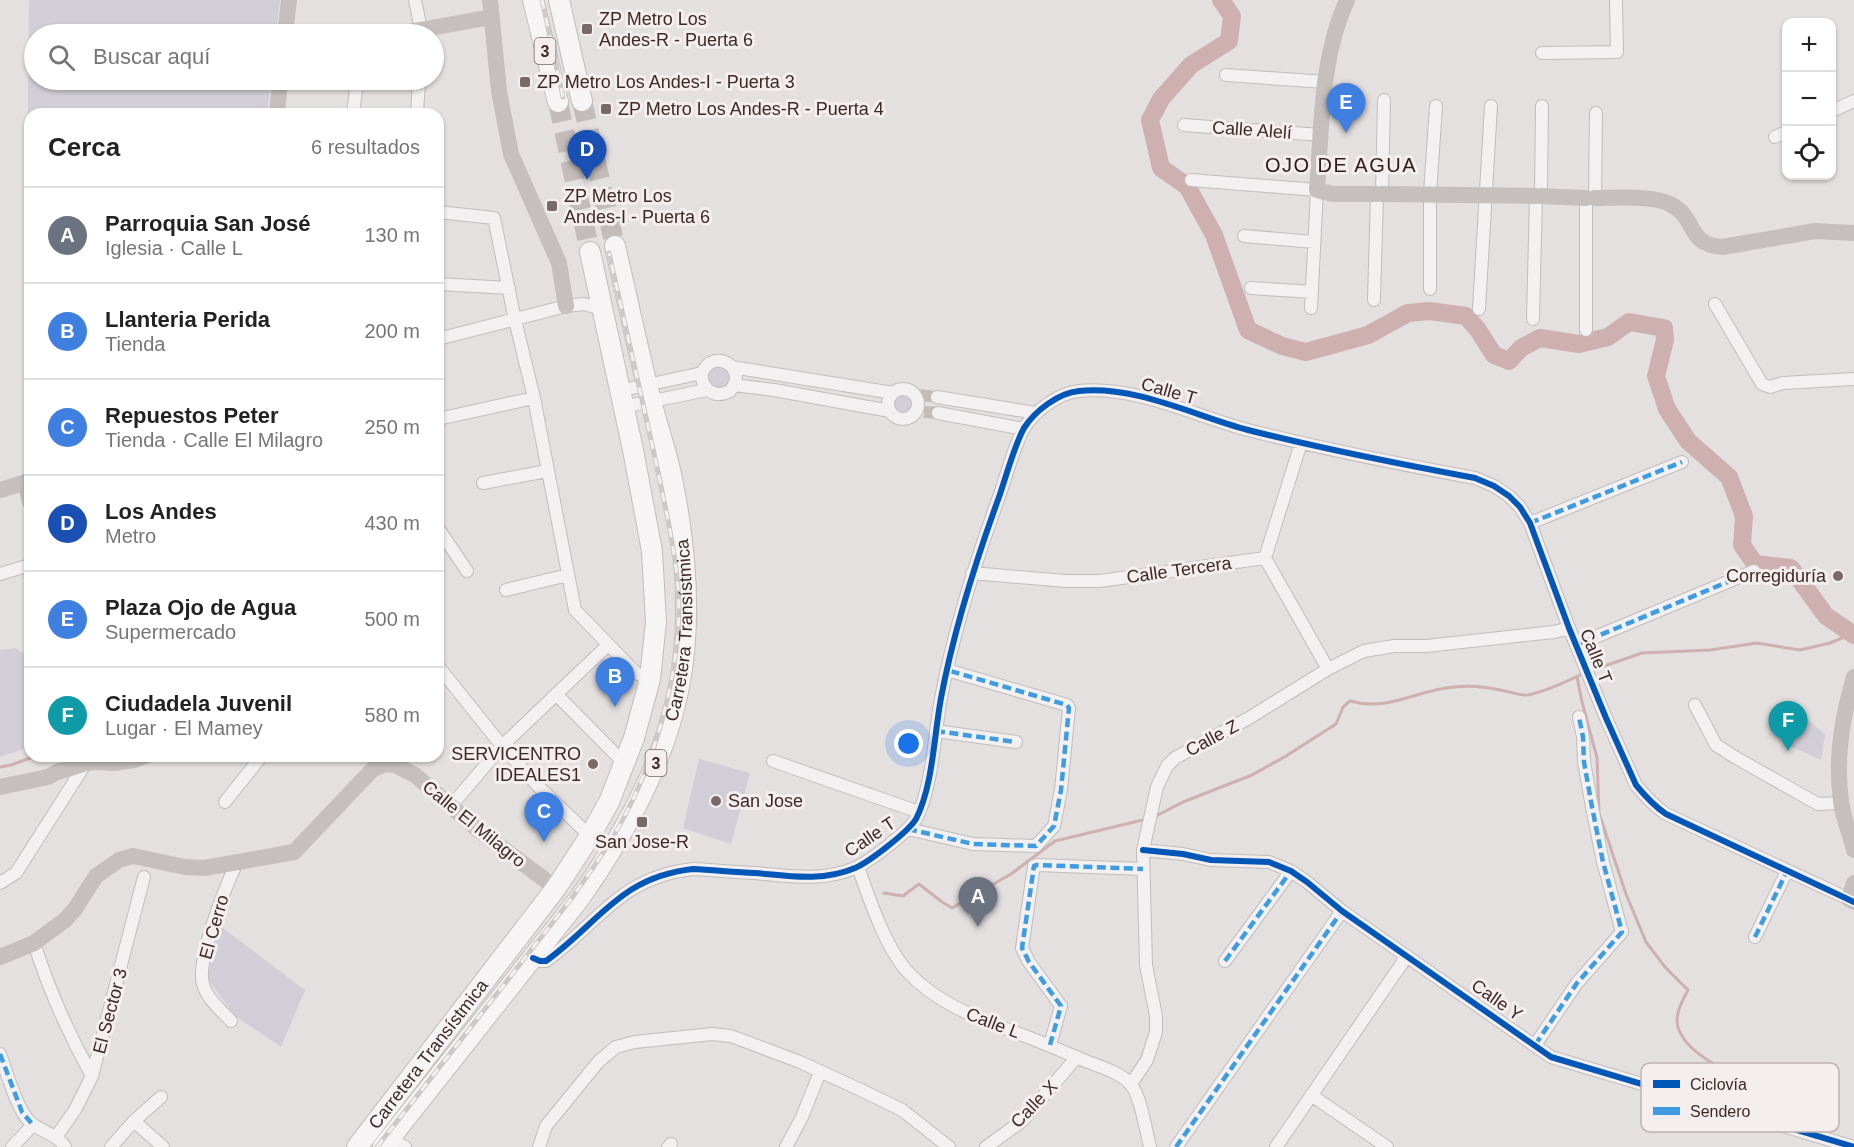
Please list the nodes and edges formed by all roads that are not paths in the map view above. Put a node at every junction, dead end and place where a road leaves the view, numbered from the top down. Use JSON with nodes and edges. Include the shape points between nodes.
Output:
{"nodes":[{"id":1,"x":289,"y":0,"type":"edge"},
{"id":2,"x":415,"y":0,"type":"edge"},
{"id":3,"x":490,"y":0,"type":"edge"},
{"id":4,"x":533,"y":0,"type":"edge"},
{"id":5,"x":559,"y":0,"type":"edge"},
{"id":6,"x":1347,"y":0,"type":"edge"},
{"id":7,"x":1616,"y":0,"type":"edge"},
{"id":8,"x":492,"y":17,"type":"junction"},
{"id":9,"x":286,"y":24,"type":"edge"},
{"id":10,"x":420,"y":24,"type":"edge"},
{"id":11,"x":444,"y":28,"type":"edge"},
{"id":12,"x":1542,"y":52,"type":"dead end"},
{"id":13,"x":1226,"y":75,"type":"dead end"},
{"id":14,"x":1324,"y":82,"type":"junction"},
{"id":15,"x":279,"y":90,"type":"edge"},
{"id":16,"x":356,"y":90,"type":"edge"},
{"id":17,"x":418,"y":90,"type":"edge"},
{"id":18,"x":1384,"y":100,"type":"dead end"},
{"id":19,"x":582,"y":101,"type":"tunnel mouth"},
{"id":20,"x":1854,"y":101,"type":"edge"},
{"id":21,"x":558,"y":102,"type":"tunnel mouth"},
{"id":22,"x":1491,"y":105,"type":"dead end"},
{"id":23,"x":1436,"y":106,"type":"dead end"},
{"id":24,"x":1542,"y":106,"type":"dead end"},
{"id":25,"x":277,"y":108,"type":"edge"},
{"id":26,"x":354,"y":108,"type":"edge"},
{"id":27,"x":417,"y":108,"type":"edge"},
{"id":28,"x":1836,"y":109,"type":"edge"},
{"id":29,"x":1596,"y":113,"type":"dead end"},
{"id":30,"x":1184,"y":125,"type":"dead end"},
{"id":31,"x":1321,"y":135,"type":"junction"},
{"id":32,"x":1191,"y":180,"type":"dead end"},
{"id":33,"x":1317,"y":190,"type":"junction"},
{"id":34,"x":1380,"y":194,"type":"junction"},
{"id":35,"x":1430,"y":194,"type":"junction"},
{"id":36,"x":1485,"y":195,"type":"junction"},
{"id":37,"x":1538,"y":196,"type":"junction"},
{"id":38,"x":1590,"y":198,"type":"junction"},
{"id":39,"x":444,"y":213,"type":"edge"},
{"id":40,"x":1854,"y":232,"type":"edge"},
{"id":41,"x":1244,"y":236,"type":"dead end"},
{"id":42,"x":1314,"y":242,"type":"junction"},
{"id":43,"x":615,"y":246,"type":"tunnel mouth"},
{"id":44,"x":590,"y":252,"type":"tunnel mouth"},
{"id":45,"x":444,"y":284,"type":"edge"},
{"id":46,"x":509,"y":288,"type":"junction"},
{"id":47,"x":1251,"y":288,"type":"dead end"},
{"id":48,"x":1430,"y":289,"type":"dead end"},
{"id":49,"x":1312,"y":292,"type":"junction"},
{"id":50,"x":1374,"y":300,"type":"dead end"},
{"id":51,"x":1715,"y":304,"type":"dead end"},
{"id":52,"x":566,"y":306,"type":"junction"},
{"id":53,"x":1311,"y":308,"type":"dead end"},
{"id":54,"x":602,"y":309,"type":"junction"},
{"id":55,"x":1479,"y":309,"type":"dead end"},
{"id":56,"x":1533,"y":319,"type":"dead end"},
{"id":57,"x":515,"y":320,"type":"junction"},
{"id":58,"x":1586,"y":330,"type":"dead end"},
{"id":59,"x":444,"y":338,"type":"edge"},
{"id":60,"x":732,"y":367,"type":"junction"},
{"id":61,"x":702,"y":373,"type":"junction"},
{"id":62,"x":1854,"y":380,"type":"edge"},
{"id":63,"x":734,"y":385,"type":"junction"},
{"id":64,"x":707,"y":390,"type":"junction"},
{"id":65,"x":893,"y":393,"type":"junction"},
{"id":66,"x":649,"y":394,"type":"junction"},
{"id":67,"x":534,"y":398,"type":"junction"},
{"id":68,"x":937,"y":398,"type":"tunnel mouth"},
{"id":69,"x":621,"y":399,"type":"junction"},
{"id":70,"x":989,"y":405,"type":"junction"},
{"id":71,"x":890,"y":411,"type":"junction"},
{"id":72,"x":938,"y":413,"type":"tunnel mouth"},
{"id":73,"x":1036,"y":413,"type":"junction"},
{"id":74,"x":444,"y":418,"type":"edge"},
{"id":75,"x":986,"y":421,"type":"junction"},
{"id":76,"x":1024,"y":429,"type":"junction"},
{"id":77,"x":1301,"y":443,"type":"junction"},
{"id":78,"x":1682,"y":462,"type":"dead end"},
{"id":79,"x":548,"y":471,"type":"junction"},
{"id":80,"x":24,"y":483,"type":"edge"},
{"id":81,"x":483,"y":483,"type":"dead end"},
{"id":82,"x":0,"y":490,"type":"edge"},
{"id":83,"x":1530,"y":523,"type":"junction"},
{"id":84,"x":444,"y":537,"type":"edge"},
{"id":85,"x":1264,"y":558,"type":"junction"},
{"id":86,"x":24,"y":567,"type":"edge"},
{"id":87,"x":1754,"y":570,"type":"dead end"},
{"id":88,"x":467,"y":571,"type":"dead end"},
{"id":89,"x":972,"y":573,"type":"junction"},
{"id":90,"x":0,"y":574,"type":"edge"},
{"id":91,"x":568,"y":575,"type":"junction"},
{"id":92,"x":506,"y":590,"type":"dead end"},
{"id":93,"x":1569,"y":628,"type":"junction"},
{"id":94,"x":608,"y":645,"type":"junction"},
{"id":95,"x":1576,"y":645,"type":"junction"},
{"id":96,"x":1328,"y":669,"type":"junction"},
{"id":97,"x":947,"y":670,"type":"junction"},
{"id":98,"x":444,"y":674,"type":"edge"},
{"id":99,"x":1854,"y":677,"type":"edge"},
{"id":100,"x":650,"y":679,"type":"junction"},
{"id":101,"x":556,"y":694,"type":"junction"},
{"id":102,"x":1695,"y":705,"type":"dead end"},
{"id":103,"x":1580,"y":717,"type":"dead end"},
{"id":104,"x":936,"y":731,"type":"junction"},
{"id":105,"x":1016,"y":742,"type":"dead end"},
{"id":106,"x":502,"y":746,"type":"junction"},
{"id":107,"x":95,"y":762,"type":"edge"},
{"id":108,"x":95,"y":762,"type":"edge"},
{"id":109,"x":121,"y":762,"type":"edge"},
{"id":110,"x":257,"y":762,"type":"edge"},
{"id":111,"x":392,"y":762,"type":"edge"},
{"id":112,"x":400,"y":762,"type":"edge"},
{"id":113,"x":773,"y":762,"type":"dead end"},
{"id":114,"x":86,"y":763,"type":"junction"},
{"id":115,"x":624,"y":763,"type":"junction"},
{"id":116,"x":0,"y":787,"type":"edge"},
{"id":117,"x":225,"y":802,"type":"dead end"},
{"id":118,"x":1841,"y":803,"type":"junction"},
{"id":119,"x":450,"y":806,"type":"junction"},
{"id":120,"x":919,"y":812,"type":"junction"},
{"id":121,"x":908,"y":830,"type":"junction"},
{"id":122,"x":590,"y":836,"type":"junction"},
{"id":123,"x":1143,"y":850,"type":"junction"},
{"id":124,"x":1854,"y":850,"type":"edge"},
{"id":125,"x":237,"y":862,"type":"junction"},
{"id":126,"x":858,"y":867,"type":"junction"},
{"id":127,"x":1143,"y":869,"type":"junction"},
{"id":128,"x":1290,"y":871,"type":"junction"},
{"id":129,"x":1786,"y":872,"type":"junction"},
{"id":130,"x":144,"y":876,"type":"dead end"},
{"id":131,"x":0,"y":883,"type":"edge"},
{"id":132,"x":1854,"y":883,"type":"edge"},
{"id":133,"x":556,"y":888,"type":"junction"},
{"id":134,"x":1851,"y":901,"type":"edge"},
{"id":135,"x":1342,"y":911,"type":"junction"},
{"id":136,"x":1755,"y":938,"type":"dead end"},
{"id":137,"x":34,"y":943,"type":"junction"},
{"id":138,"x":1407,"y":956,"type":"junction"},
{"id":139,"x":0,"y":957,"type":"edge"},
{"id":140,"x":533,"y":958,"type":"junction"},
{"id":141,"x":1226,"y":961,"type":"dead end"},
{"id":142,"x":231,"y":1021,"type":"dead end"},
{"id":143,"x":1050,"y":1045,"type":"junction"},
{"id":144,"x":1535,"y":1046,"type":"junction"},
{"id":145,"x":0,"y":1054,"type":"edge"},
{"id":146,"x":1077,"y":1057,"type":"junction"},
{"id":147,"x":820,"y":1072,"type":"junction"},
{"id":148,"x":92,"y":1076,"type":"junction"},
{"id":149,"x":1131,"y":1084,"type":"junction"},
{"id":150,"x":1641,"y":1084,"type":"edge"},
{"id":151,"x":1311,"y":1095,"type":"junction"},
{"id":152,"x":161,"y":1097,"type":"dead end"},
{"id":153,"x":134,"y":1121,"type":"junction"},
{"id":154,"x":33,"y":1125,"type":"junction"},
{"id":155,"x":1804,"y":1132,"type":"edge"},
{"id":156,"x":56,"y":1137,"type":"junction"},
{"id":157,"x":392,"y":1144,"type":"edge"},
{"id":158,"x":12,"y":1147,"type":"edge"},
{"id":159,"x":65,"y":1147,"type":"edge"},
{"id":160,"x":111,"y":1147,"type":"edge"},
{"id":161,"x":163,"y":1147,"type":"edge"},
{"id":162,"x":357,"y":1147,"type":"edge"},
{"id":163,"x":539,"y":1147,"type":"edge"},
{"id":164,"x":786,"y":1147,"type":"edge"},
{"id":165,"x":949,"y":1147,"type":"edge"},
{"id":166,"x":986,"y":1147,"type":"edge"},
{"id":167,"x":1150,"y":1147,"type":"edge"},
{"id":168,"x":1176,"y":1147,"type":"edge"},
{"id":169,"x":1276,"y":1147,"type":"edge"},
{"id":170,"x":1387,"y":1147,"type":"edge"},
{"id":171,"x":1854,"y":1147,"type":"edge"}],
"edges":[{"from":1,"to":9,"type":"street"},
{"from":2,"to":10,"type":"street"},
{"from":3,"to":8,"type":"street"},
{"from":4,"to":21,"type":"main road","number":"3"},
{"from":5,"to":19,"type":"main road","number":"3"},
{"from":6,"to":14,"type":"street","via":[[1334,35]]},
{"from":7,"to":12,"type":"street","via":[[1617,52]]},
{"from":8,"to":11,"type":"street"},
{"from":8,"to":52,"type":"street","via":[[510,154],[559,263]]},
{"from":13,"to":14,"type":"street"},
{"from":14,"to":31,"type":"street"},
{"from":15,"to":25,"type":"street"},
{"from":16,"to":26,"type":"street"},
{"from":17,"to":27,"type":"street"},
{"from":18,"to":34,"type":"street"},
{"from":20,"to":28,"type":"street"},
{"from":22,"to":36,"type":"street"},
{"from":23,"to":35,"type":"street"},
{"from":24,"to":37,"type":"street"},
{"from":29,"to":38,"type":"street"},
{"from":30,"to":31,"type":"street","name":"Calle Alelí"},
{"from":31,"to":33,"type":"street"},
{"from":32,"to":33,"type":"street"},
{"from":33,"to":34,"type":"street"},
{"from":33,"to":42,"type":"street"},
{"from":34,"to":35,"type":"street"},
{"from":34,"to":50,"type":"street"},
{"from":35,"to":36,"type":"street"},
{"from":35,"to":48,"type":"street"},
{"from":36,"to":37,"type":"street"},
{"from":36,"to":55,"type":"street"},
{"from":37,"to":38,"type":"street"},
{"from":37,"to":56,"type":"street"},
{"from":38,"to":40,"type":"street","via":[[1663,201],[1682,212],[1699,240],[1712,246],[1815,231]]},
{"from":38,"to":58,"type":"street"},
{"from":39,"to":46,"type":"street","via":[[494,218]]},
{"from":41,"to":42,"type":"street"},
{"from":42,"to":49,"type":"street"},
{"from":43,"to":66,"type":"main road","name":"Carretera Transístmica","number":"3"},
{"from":44,"to":54,"type":"main road","name":"Carretera Transístmica","number":"3"},
{"from":45,"to":46,"type":"street"},
{"from":46,"to":57,"type":"street"},
{"from":47,"to":49,"type":"street"},
{"from":49,"to":53,"type":"street"},
{"from":51,"to":62,"type":"street","via":[[1762,384],[1770,387],[1810,380]]},
{"from":52,"to":54,"type":"street","via":[[584,304]]},
{"from":52,"to":57,"type":"street"},
{"from":54,"to":69,"type":"main road","name":"Carretera Transístmica","number":"3"},
{"from":57,"to":59,"type":"street"},
{"from":57,"to":67,"type":"street"},
{"from":60,"to":61,"type":"street","via":[[717,361],[707,365]]},
{"from":60,"to":63,"type":"street"},
{"from":60,"to":65,"type":"street"},
{"from":61,"to":64,"type":"street"},
{"from":61,"to":66,"type":"street"},
{"from":63,"to":64,"type":"street","via":[[723,394]]},
{"from":63,"to":71,"type":"street"},
{"from":64,"to":66,"type":"street"},
{"from":65,"to":71,"type":"street","via":[[888,402]]},
{"from":65,"to":71,"type":"street","via":[[906,389],[917,395],[918,414],[898,418]]},
{"from":66,"to":69,"type":"street"},
{"from":66,"to":140,"type":"main road","name":"Carretera Transístmica","number":"3","via":[[673,482],[685,563],[686,614],[679,688],[656,762],[609,856]]},
{"from":67,"to":74,"type":"street"},
{"from":67,"to":79,"type":"street"},
{"from":68,"to":70,"type":"street"},
{"from":69,"to":100,"type":"main road","name":"Carretera Transístmica","number":"3","via":[[652,550],[656,622]]},
{"from":70,"to":73,"type":"street"},
{"from":70,"to":75,"type":"street"},
{"from":72,"to":75,"type":"street"},
{"from":73,"to":76,"type":"street","name":"Calle T"},
{"from":73,"to":77,"type":"street","name":"Calle T","via":[[1077,391],[1110,392],[1139,396]]},
{"from":75,"to":76,"type":"street"},
{"from":76,"to":89,"type":"street","name":"Calle T"},
{"from":77,"to":83,"type":"street","name":"Calle T","via":[[1475,478],[1509,496]]},
{"from":77,"to":85,"type":"street"},
{"from":78,"to":83,"type":"street"},
{"from":79,"to":81,"type":"street"},
{"from":79,"to":91,"type":"street"},
{"from":80,"to":82,"type":"street"},
{"from":83,"to":93,"type":"street","name":"Calle T"},
{"from":84,"to":88,"type":"street"},
{"from":85,"to":89,"type":"street","name":"Calle Tercera","via":[[1100,581]]},
{"from":85,"to":96,"type":"street"},
{"from":86,"to":90,"type":"street"},
{"from":87,"to":95,"type":"street"},
{"from":89,"to":97,"type":"street","name":"Calle T"},
{"from":91,"to":92,"type":"street"},
{"from":91,"to":94,"type":"street","via":[[575,610]]},
{"from":93,"to":95,"type":"street","name":"Calle T"},
{"from":93,"to":96,"type":"street","name":"Calle Z","via":[[1364,651]]},
{"from":94,"to":100,"type":"street","via":[[636,673]]},
{"from":94,"to":101,"type":"street"},
{"from":95,"to":129,"type":"street","name":"Calle T","via":[[1636,785],[1653,804]]},
{"from":96,"to":123,"type":"street","name":"Calle Z","via":[[1175,758],[1157,787]]},
{"from":97,"to":104,"type":"street","name":"Calle T"},
{"from":97,"to":121,"type":"street","via":[[1067,705],[1061,790],[1054,826],[1036,846],[973,844]]},
{"from":98,"to":106,"type":"street"},
{"from":99,"to":118,"type":"street","via":[[1839,744]]},
{"from":100,"to":115,"type":"main road","name":"Carretera Transístmica","number":"3"},
{"from":101,"to":106,"type":"street"},
{"from":101,"to":115,"type":"street"},
{"from":102,"to":118,"type":"street","via":[[1716,745],[1818,804]]},
{"from":103,"to":144,"type":"street","via":[[1592,807],[1622,932],[1577,982]]},
{"from":104,"to":105,"type":"street"},
{"from":104,"to":120,"type":"street","name":"Calle T","via":[[926,796]]},
{"from":106,"to":119,"type":"street"},
{"from":106,"to":122,"type":"street"},
{"from":107,"to":114,"type":"street"},
{"from":108,"to":109,"type":"street"},
{"from":110,"to":117,"type":"street"},
{"from":111,"to":125,"type":"street","name":"Calle El Milagro","via":[[373,769],[294,852]]},
{"from":112,"to":119,"type":"street","name":"Calle El Milagro"},
{"from":113,"to":120,"type":"street"},
{"from":114,"to":116,"type":"street","via":[[48,777]]},
{"from":114,"to":131,"type":"street","via":[[16,873]]},
{"from":115,"to":122,"type":"main road","name":"Carretera Transístmica","number":"3"},
{"from":118,"to":124,"type":"street"},
{"from":119,"to":133,"type":"street","name":"Calle El Milagro"},
{"from":120,"to":121,"type":"street","name":"Calle T"},
{"from":121,"to":126,"type":"street","name":"Calle T"},
{"from":122,"to":133,"type":"main road","name":"Carretera Transístmica","number":"3"},
{"from":123,"to":127,"type":"street","name":"Calle Z"},
{"from":123,"to":128,"type":"street","name":"Calle Y","via":[[1211,860],[1269,862]]},
{"from":125,"to":137,"type":"street","name":"Calle El Milagro","via":[[204,868],[133,856],[119,860],[96,876],[65,921]]},
{"from":125,"to":142,"type":"street","name":"El Cerro","via":[[211,928],[201,972],[207,993]]},
{"from":126,"to":140,"type":"street","name":"Calle T","via":[[812,878],[675,871],[641,882],[618,898],[546,961]]},
{"from":126,"to":143,"type":"street","name":"Calle L","via":[[877,917],[907,971],[959,1010]]},
{"from":127,"to":143,"type":"street","via":[[1034,866],[1022,948],[1061,1006]]},
{"from":127,"to":149,"type":"street","name":"Calle Z","via":[[1146,965],[1156,1032],[1147,1060]]},
{"from":128,"to":135,"type":"street","name":"Calle Y"},
{"from":128,"to":141,"type":"street"},
{"from":129,"to":134,"type":"street","name":"Calle T"},
{"from":129,"to":136,"type":"street"},
{"from":130,"to":148,"type":"street","name":"El Sector 3"},
{"from":132,"to":134,"type":"street"},
{"from":133,"to":162,"type":"main road","name":"Carretera Transístmica","number":"3"},
{"from":135,"to":138,"type":"street","name":"Calle Y"},
{"from":135,"to":168,"type":"street"},
{"from":137,"to":139,"type":"street","name":"Calle El Milagro"},
{"from":137,"to":148,"type":"street","via":[[61,1016]]},
{"from":138,"to":144,"type":"street","name":"Calle Y"},
{"from":138,"to":151,"type":"street"},
{"from":140,"to":157,"type":"main road","name":"Carretera Transístmica","number":"3"},
{"from":143,"to":146,"type":"street","name":"Calle L"},
{"from":144,"to":150,"type":"street","name":"Calle Y","via":[[1551,1057]]},
{"from":145,"to":154,"type":"street","via":[[22,1112]]},
{"from":146,"to":149,"type":"street","name":"Calle L"},
{"from":146,"to":166,"type":"street","name":"Calle X","via":[[1022,1121]]},
{"from":147,"to":163,"type":"street","via":[[731,1036],[634,1041],[616,1047],[599,1061],[546,1126]]},
{"from":147,"to":164,"type":"street"},
{"from":147,"to":165,"type":"street","via":[[902,1110]]},
{"from":148,"to":156,"type":"street","name":"El Sector 3"},
{"from":149,"to":167,"type":"street"},
{"from":151,"to":169,"type":"street"},
{"from":151,"to":170,"type":"street"},
{"from":152,"to":153,"type":"street"},
{"from":153,"to":160,"type":"street"},
{"from":153,"to":161,"type":"street"},
{"from":154,"to":156,"type":"street"},
{"from":154,"to":158,"type":"street"},
{"from":155,"to":171,"type":"street","name":"Calle Y"},
{"from":156,"to":159,"type":"street"}]}
